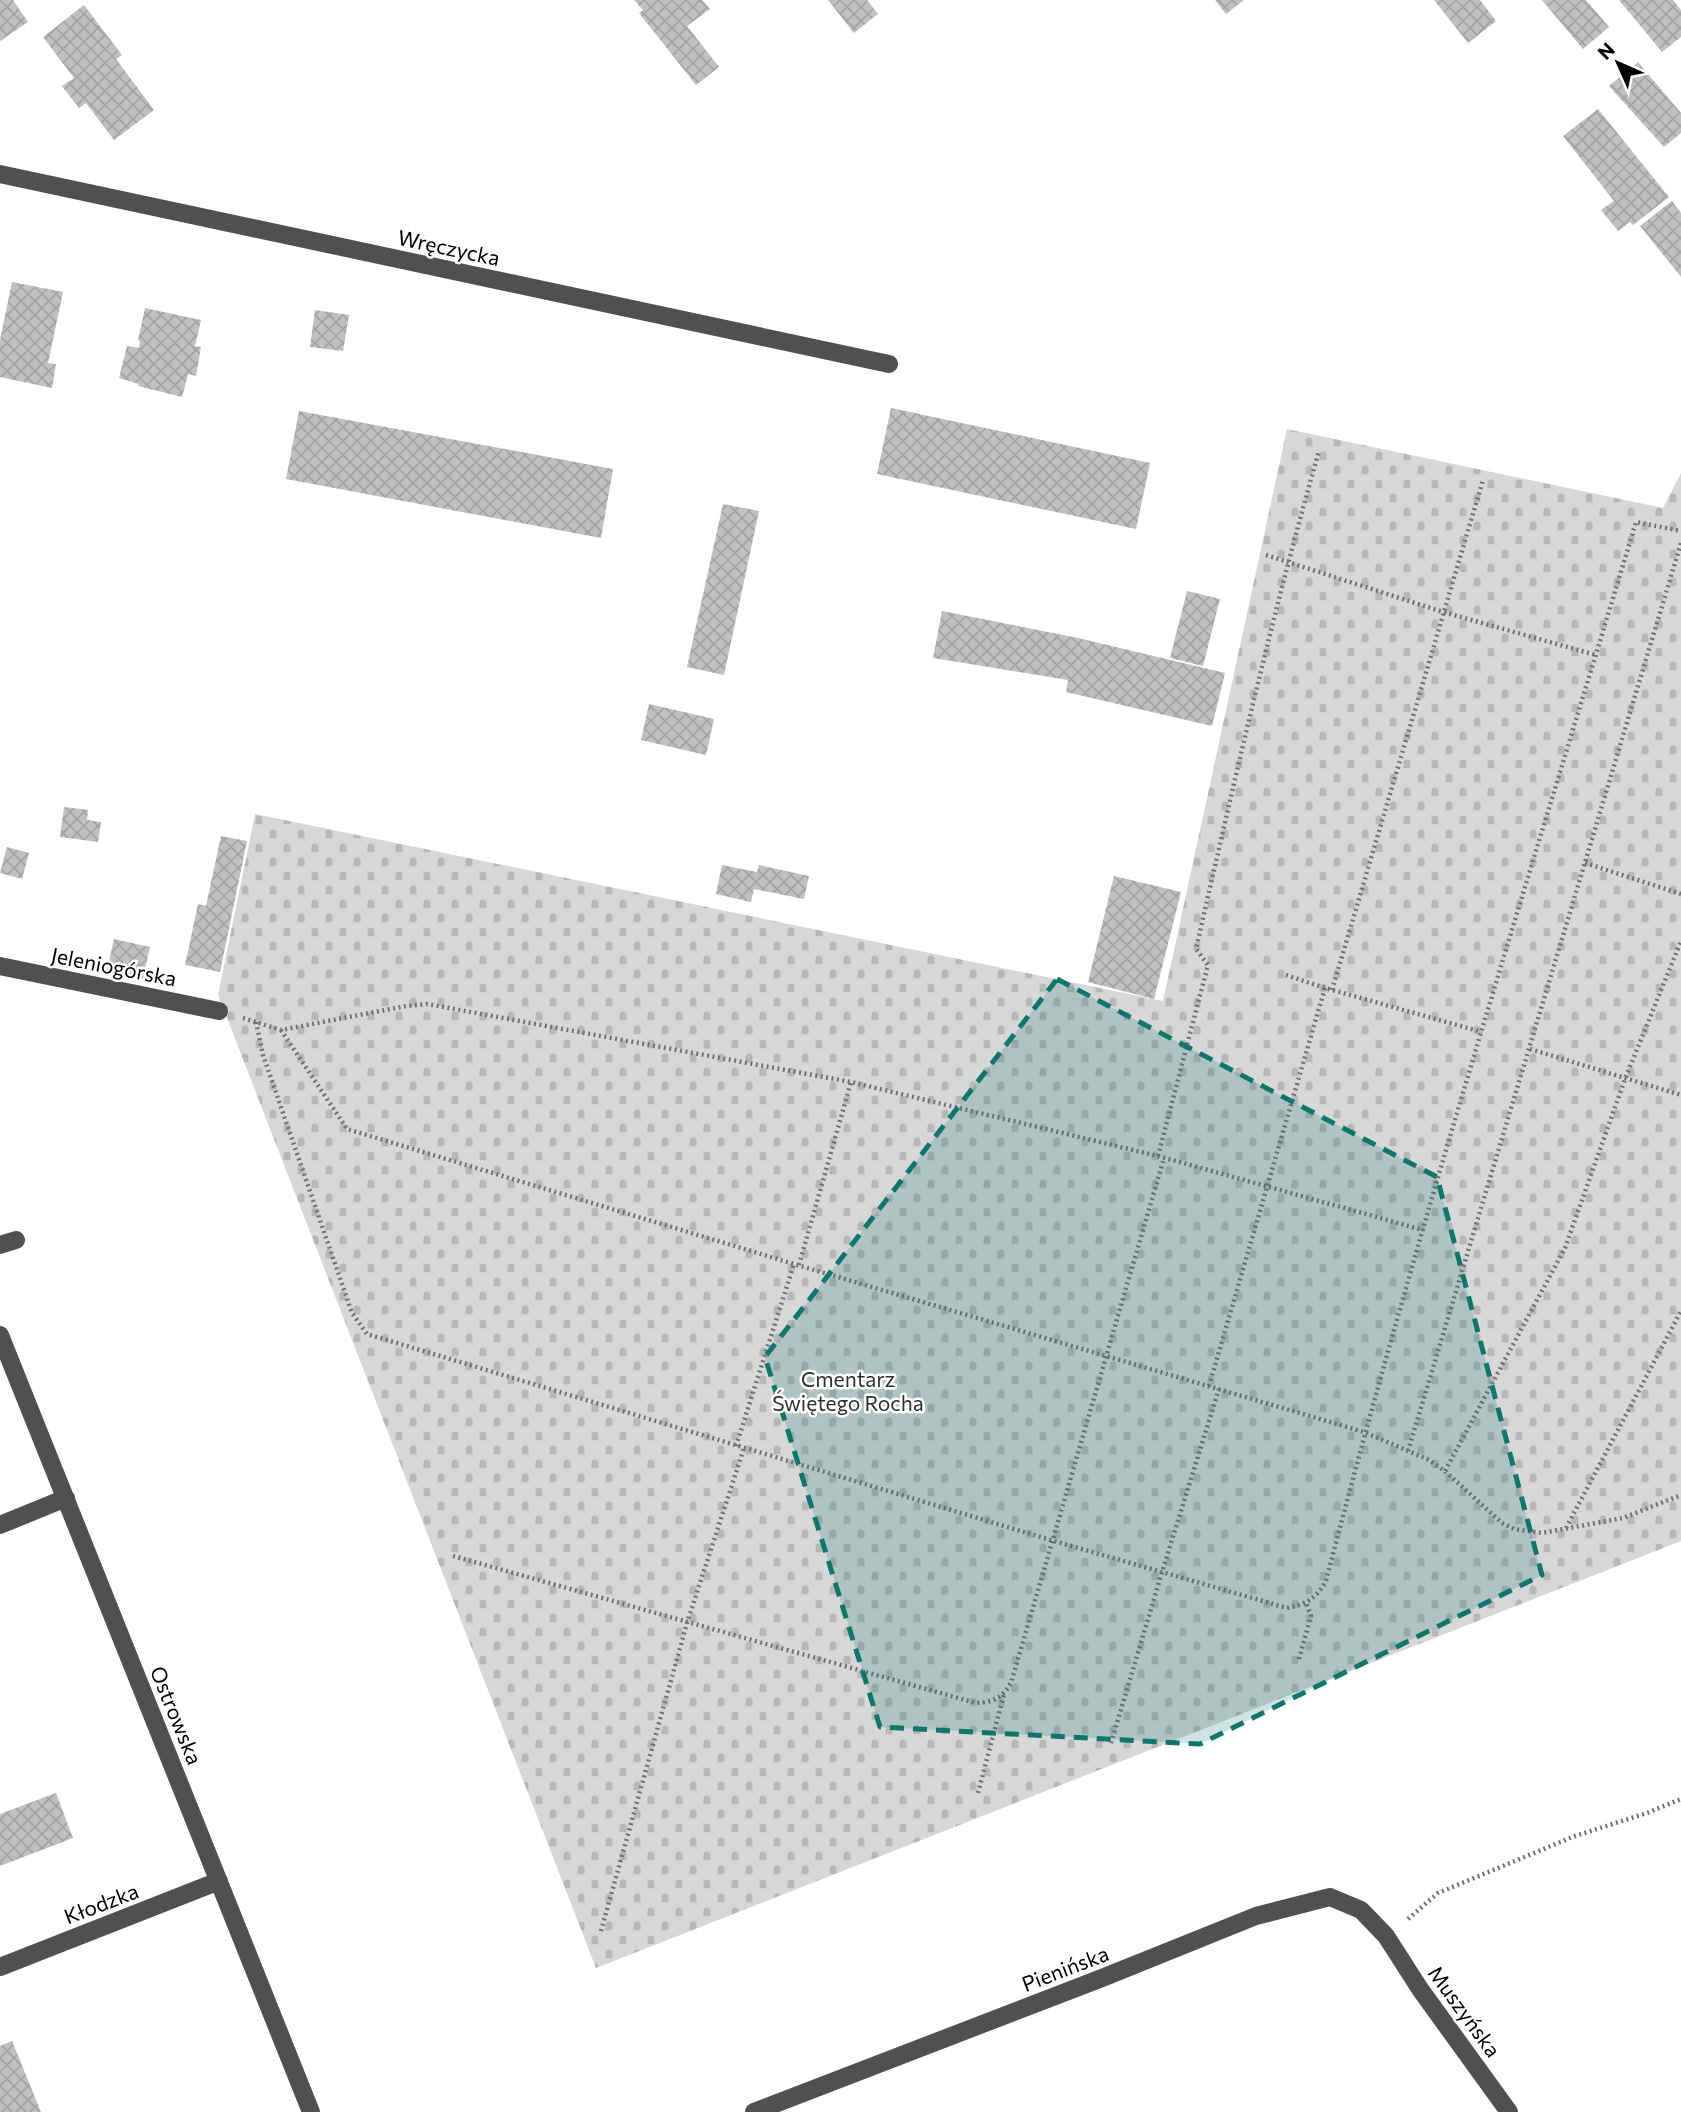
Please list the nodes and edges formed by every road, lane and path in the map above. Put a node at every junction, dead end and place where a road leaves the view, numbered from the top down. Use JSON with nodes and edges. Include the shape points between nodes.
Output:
{"nodes":[{"id":1,"x":0,"y":174,"type":"edge"},
{"id":2,"x":889,"y":364,"type":"dead end"},
{"id":3,"x":1319,"y":451,"type":"dead end"},
{"id":4,"x":1483,"y":480,"type":"dead end"},
{"id":5,"x":1680,"y":530,"type":"edge"},
{"id":6,"x":1681,"y":543,"type":"edge"},
{"id":7,"x":1266,"y":555,"type":"dead end"},
{"id":8,"x":1287,"y":563,"type":"junction"},
{"id":9,"x":1443,"y":612,"type":"junction"},
{"id":10,"x":1596,"y":655,"type":"junction"},
{"id":11,"x":1585,"y":863,"type":"junction"},
{"id":12,"x":1681,"y":894,"type":"edge"},
{"id":13,"x":1681,"y":942,"type":"edge"},
{"id":14,"x":0,"y":967,"type":"edge"},
{"id":15,"x":1286,"y":975,"type":"dead end"},
{"id":16,"x":1325,"y":988,"type":"junction"},
{"id":17,"x":1332,"y":990,"type":"junction"},
{"id":18,"x":227,"y":1013,"type":"joint"},
{"id":19,"x":256,"y":1022,"type":"junction"},
{"id":20,"x":281,"y":1030,"type":"junction"},
{"id":21,"x":1482,"y":1032,"type":"junction"},
{"id":22,"x":1530,"y":1049,"type":"junction"},
{"id":23,"x":1625,"y":1079,"type":"junction"},
{"id":24,"x":851,"y":1083,"type":"junction"},
{"id":25,"x":1681,"y":1095,"type":"edge"},
{"id":26,"x":1161,"y":1157,"type":"junction"},
{"id":27,"x":1266,"y":1186,"type":"junction"},
{"id":28,"x":1423,"y":1230,"type":"junction"},
{"id":29,"x":796,"y":1264,"type":"junction"},
{"id":30,"x":1681,"y":1311,"type":"edge"},
{"id":31,"x":0,"y":1335,"type":"edge"},
{"id":32,"x":1108,"y":1356,"type":"junction"},
{"id":33,"x":1209,"y":1385,"type":"junction"},
{"id":34,"x":1219,"y":1389,"type":"junction"},
{"id":35,"x":1364,"y":1432,"type":"junction"},
{"id":36,"x":736,"y":1446,"type":"junction"},
{"id":37,"x":744,"y":1448,"type":"junction"},
{"id":38,"x":1408,"y":1451,"type":"junction"},
{"id":39,"x":1445,"y":1471,"type":"junction"},
{"id":40,"x":1681,"y":1495,"type":"edge"},
{"id":41,"x":66,"y":1498,"type":"junction"},
{"id":42,"x":0,"y":1525,"type":"edge"},
{"id":43,"x":1565,"y":1529,"type":"junction"},
{"id":44,"x":1054,"y":1541,"type":"junction"},
{"id":45,"x":453,"y":1556,"type":"dead end"},
{"id":46,"x":1162,"y":1572,"type":"junction"},
{"id":47,"x":1306,"y":1603,"type":"junction"},
{"id":48,"x":687,"y":1623,"type":"junction"},
{"id":49,"x":1299,"y":1660,"type":"dead end"},
{"id":50,"x":1004,"y":1694,"type":"junction"},
{"id":51,"x":1111,"y":1744,"type":"dead end"},
{"id":52,"x":978,"y":1793,"type":"dead end"},
{"id":53,"x":1681,"y":1799,"type":"edge"},
{"id":54,"x":219,"y":1881,"type":"junction"},
{"id":55,"x":601,"y":1931,"type":"dead end"},
{"id":56,"x":1386,"y":1936,"type":"junction"},
{"id":57,"x":0,"y":1967,"type":"edge"},
{"id":58,"x":311,"y":2112,"type":"edge"},
{"id":59,"x":754,"y":2112,"type":"edge"},
{"id":60,"x":1509,"y":2112,"type":"edge"}],
"edges":[{"from":1,"to":2,"type":"street","name":"Wręczycka"},
{"from":3,"to":8,"type":"path"},
{"from":4,"to":9,"type":"path"},
{"from":5,"to":10,"type":"path","via":[[1636,522]]},
{"from":6,"to":11,"type":"path"},
{"from":7,"to":8,"type":"path"},
{"from":8,"to":9,"type":"path"},
{"from":8,"to":26,"type":"path","via":[[1196,949],[1208,965]]},
{"from":9,"to":10,"type":"path"},
{"from":9,"to":17,"type":"path"},
{"from":10,"to":21,"type":"path"},
{"from":11,"to":12,"type":"path"},
{"from":11,"to":22,"type":"path"},
{"from":13,"to":23,"type":"path"},
{"from":14,"to":18,"type":"street","name":"Jeleniogórska"},
{"from":15,"to":16,"type":"path"},
{"from":16,"to":17,"type":"path"},
{"from":16,"to":27,"type":"path"},
{"from":17,"to":21,"type":"path"},
{"from":18,"to":19,"type":"path"},
{"from":19,"to":20,"type":"path"},
{"from":19,"to":36,"type":"path","via":[[263,1055],[352,1313],[367,1334]]},
{"from":20,"to":24,"type":"path","via":[[427,1004]]},
{"from":20,"to":29,"type":"path","via":[[347,1129]]},
{"from":21,"to":28,"type":"path"},
{"from":22,"to":23,"type":"path"},
{"from":22,"to":38,"type":"path"},
{"from":23,"to":25,"type":"path"},
{"from":23,"to":39,"type":"path","via":[[1565,1248]]},
{"from":24,"to":26,"type":"path"},
{"from":24,"to":29,"type":"path"},
{"from":26,"to":27,"type":"path"},
{"from":26,"to":32,"type":"path"},
{"from":27,"to":28,"type":"path"},
{"from":27,"to":33,"type":"path"},
{"from":28,"to":35,"type":"path"},
{"from":29,"to":32,"type":"path"},
{"from":29,"to":36,"type":"path"},
{"from":30,"to":43,"type":"path"},
{"from":31,"to":41,"type":"street","name":"Ostrowska"},
{"from":32,"to":33,"type":"path"},
{"from":32,"to":44,"type":"path"},
{"from":33,"to":34,"type":"path"},
{"from":34,"to":35,"type":"path"},
{"from":34,"to":46,"type":"path"},
{"from":35,"to":38,"type":"path"},
{"from":35,"to":47,"type":"path","via":[[1326,1581]]},
{"from":36,"to":37,"type":"path"},
{"from":37,"to":44,"type":"path"},
{"from":37,"to":48,"type":"path"},
{"from":38,"to":39,"type":"path"},
{"from":39,"to":43,"type":"path","via":[[1514,1529],[1542,1533]]},
{"from":40,"to":43,"type":"path","via":[[1623,1518]]},
{"from":41,"to":42,"type":"street"},
{"from":41,"to":54,"type":"street","name":"Ostrowska"},
{"from":44,"to":46,"type":"path"},
{"from":44,"to":50,"type":"path"},
{"from":45,"to":48,"type":"path"},
{"from":46,"to":47,"type":"path","via":[[1287,1608]]},
{"from":46,"to":51,"type":"path"},
{"from":47,"to":49,"type":"path","via":[[1311,1616]]},
{"from":48,"to":50,"type":"path","via":[[976,1703],[992,1702]]},
{"from":48,"to":55,"type":"path"},
{"from":50,"to":52,"type":"path"},
{"from":53,"to":56,"type":"path","via":[[1574,1836],[1438,1894]]},
{"from":54,"to":57,"type":"street","name":"Kłodzka"},
{"from":54,"to":58,"type":"street","name":"Ostrowska"},
{"from":56,"to":59,"type":"street","name":"Pienińska","via":[[1360,1910],[1331,1897],[1301,1903],[1256,1916]]},
{"from":56,"to":60,"type":"street","name":"Muszyńska"}]}
